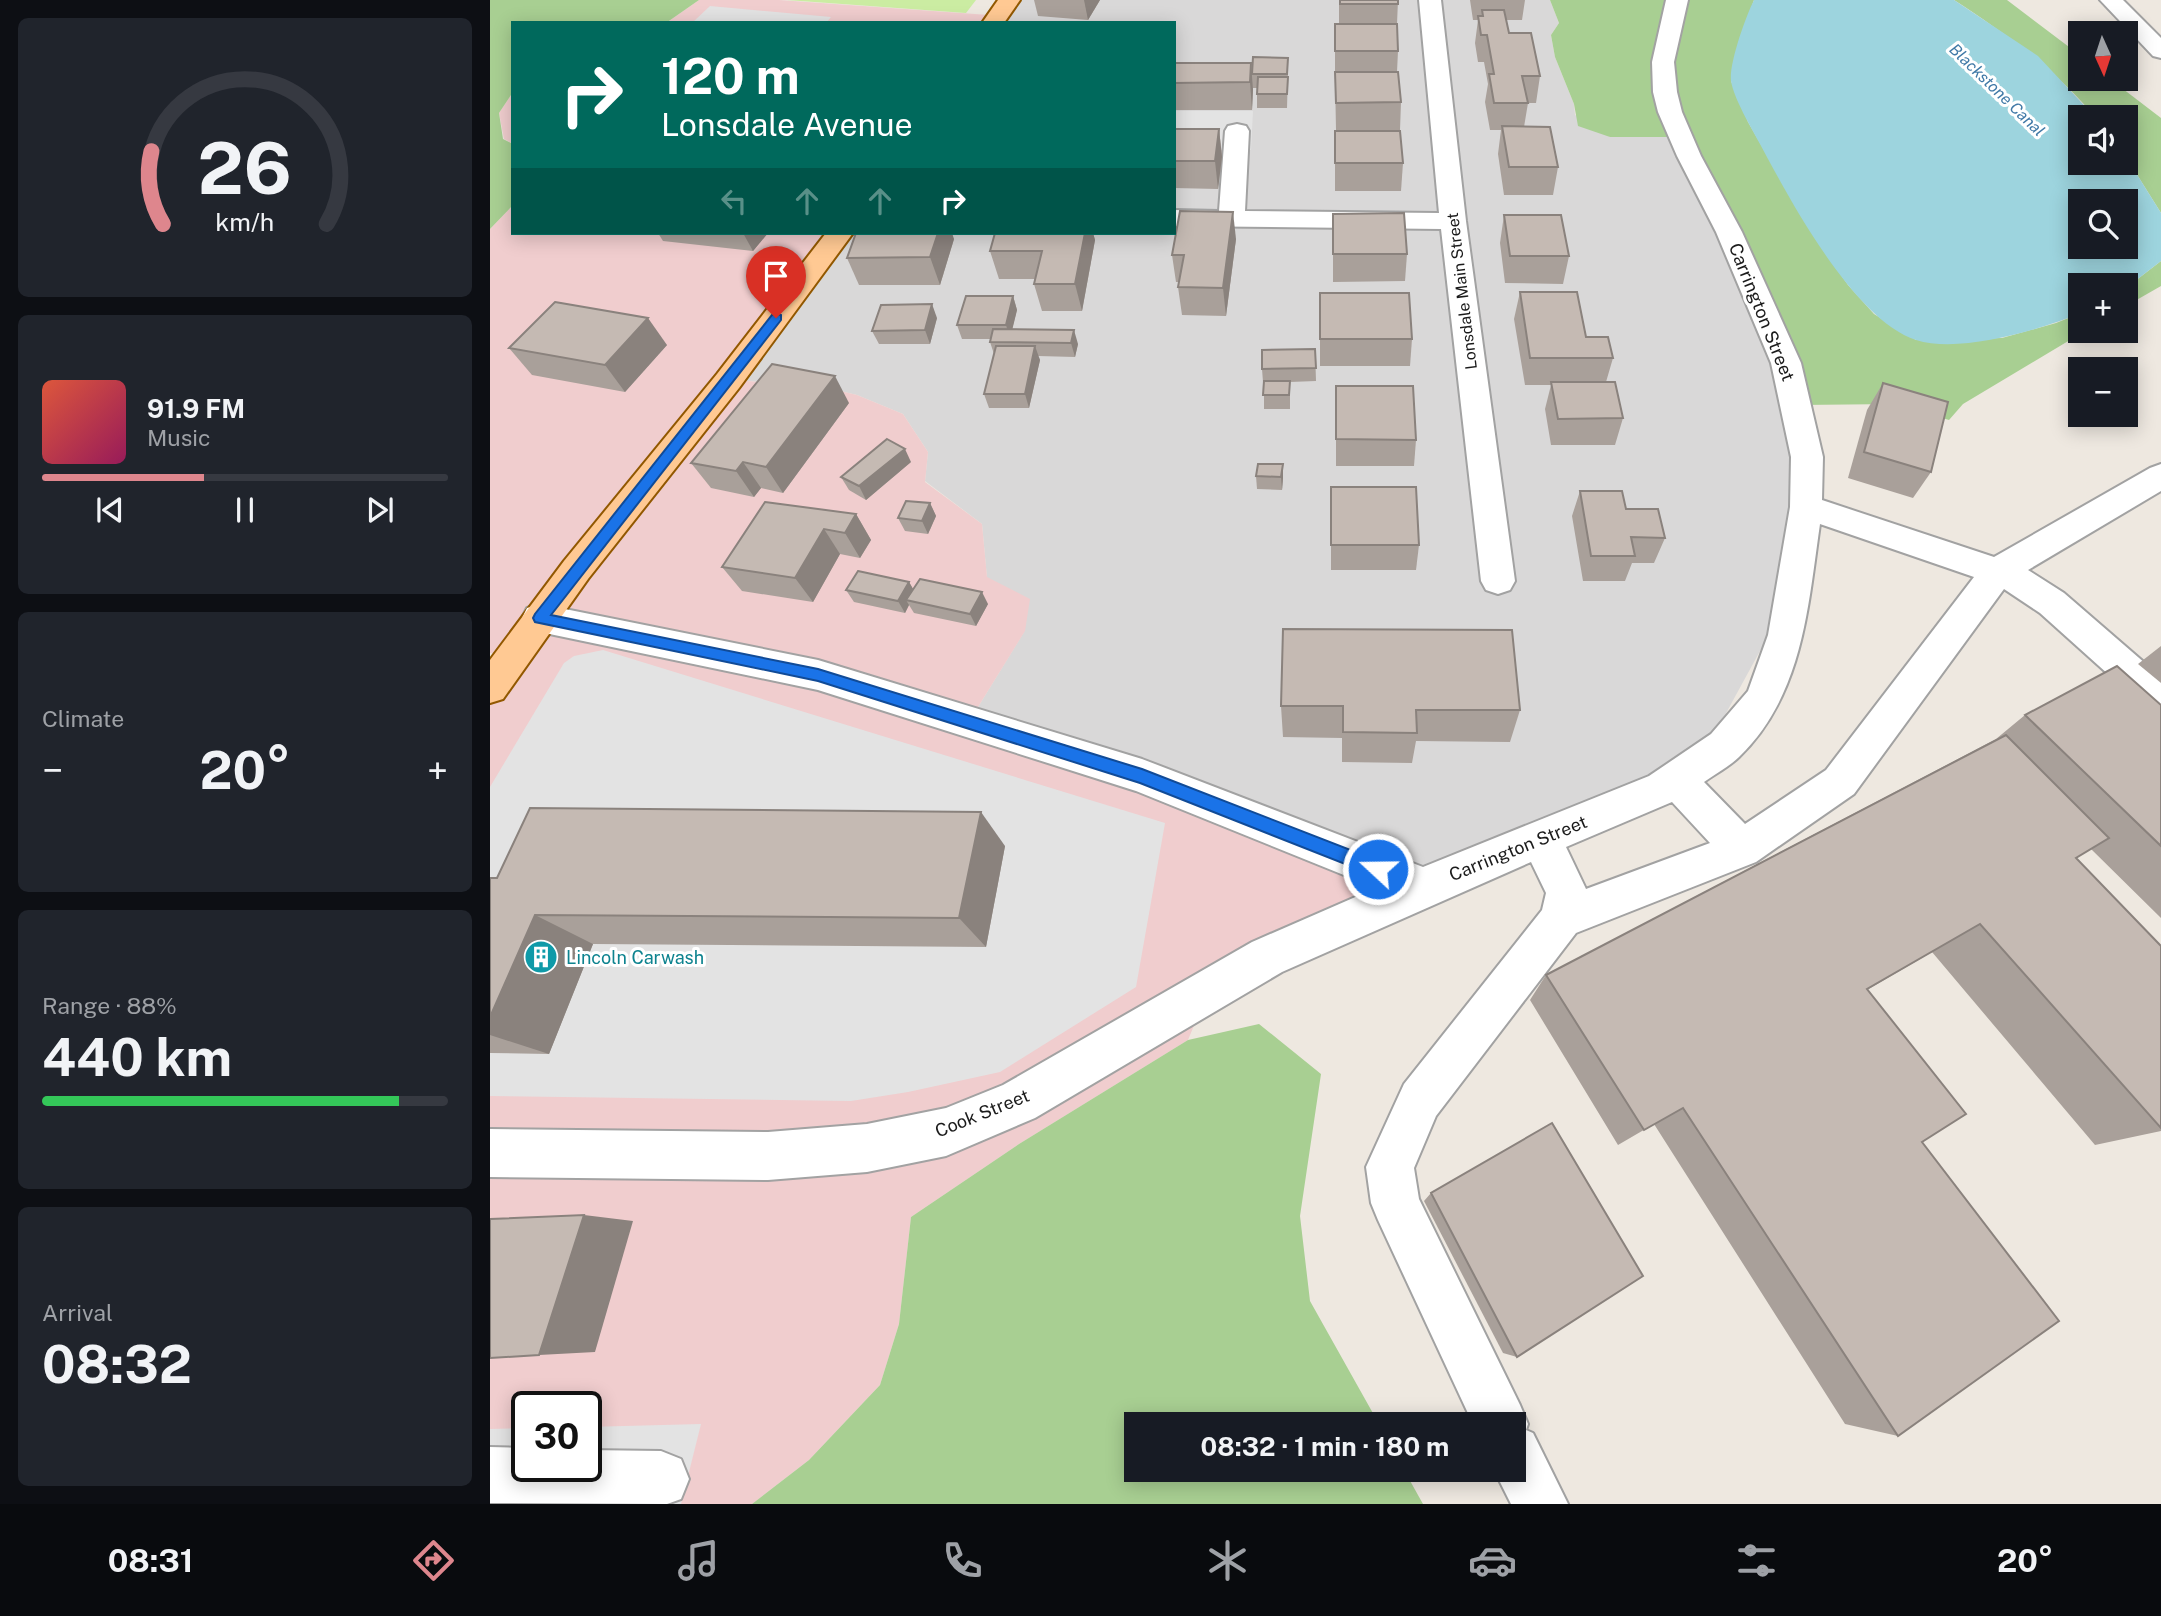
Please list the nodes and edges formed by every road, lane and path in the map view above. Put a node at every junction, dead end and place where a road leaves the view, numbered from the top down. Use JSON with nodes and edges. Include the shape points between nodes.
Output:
{"nodes":[{"id":1,"x":1009,"y":0,"type":"edge"},
{"id":2,"x":1430,"y":0,"type":"edge"},
{"id":3,"x":1677,"y":0,"type":"edge"},
{"id":4,"x":2112,"y":0,"type":"edge"},
{"id":5,"x":994,"y":21,"type":"edge"},
{"id":6,"x":2161,"y":51,"type":"edge"},
{"id":7,"x":1237,"y":131,"type":"dead end"},
{"id":8,"x":1176,"y":218,"type":"edge"},
{"id":9,"x":1232,"y":218,"type":"junction"},
{"id":10,"x":1453,"y":221,"type":"junction"},
{"id":11,"x":838,"y":235,"type":"edge"},
{"id":12,"x":2161,"y":476,"type":"edge"},
{"id":13,"x":1806,"y":507,"type":"junction"},
{"id":14,"x":1997,"y":572,"type":"junction"},
{"id":15,"x":1498,"y":581,"type":"dead end"},
{"id":16,"x":540,"y":618,"type":"junction"},
{"id":17,"x":490,"y":688,"type":"edge"},
{"id":18,"x":2161,"y":699,"type":"edge"},
{"id":19,"x":1676,"y":779,"type":"junction"},
{"id":20,"x":1541,"y":839,"type":"junction"},
{"id":21,"x":1742,"y":849,"type":"junction"},
{"id":22,"x":1423,"y":887,"type":"junction"},
{"id":23,"x":1561,"y":919,"type":"junction"},
{"id":24,"x":490,"y":1153,"type":"edge"},
{"id":25,"x":1495,"y":1412,"type":"edge"},
{"id":26,"x":490,"y":1475,"type":"edge"},
{"id":27,"x":1526,"y":1476,"type":"edge"},
{"id":28,"x":661,"y":1479,"type":"dead end"},
{"id":29,"x":1540,"y":1504,"type":"edge"}],
"edges":[{"from":1,"to":5,"type":"main road"},
{"from":2,"to":10,"type":"street","name":"Lonsdale Main Street"},
{"from":3,"to":13,"type":"street","name":"Carrington Street","via":[[1663,62],[1665,92],[1689,156],[1729,232],[1786,363],[1807,457]]},
{"from":4,"to":6,"type":"street"},
{"from":7,"to":9,"type":"street"},
{"from":8,"to":9,"type":"street"},
{"from":9,"to":10,"type":"street"},
{"from":10,"to":15,"type":"street","name":"Lonsdale Main Street"},
{"from":11,"to":16,"type":"main road"},
{"from":12,"to":14,"type":"street"},
{"from":13,"to":14,"type":"street"},
{"from":13,"to":19,"type":"street","name":"Carrington Street","via":[[1786,635],[1764,699],[1725,746]]},
{"from":14,"to":18,"type":"street","via":[[2052,603]]},
{"from":14,"to":21,"type":"street","via":[[1840,782]]},
{"from":16,"to":17,"type":"main road"},
{"from":16,"to":22,"type":"street","via":[[818,675],[1142,776]]},
{"from":19,"to":20,"type":"street","name":"Carrington Street"},
{"from":19,"to":21,"type":"street"},
{"from":20,"to":22,"type":"street","name":"Carrington Street"},
{"from":20,"to":23,"type":"street","via":[[1567,893]]},
{"from":21,"to":23,"type":"street"},
{"from":22,"to":24,"type":"street","name":"Cook Street","via":[[1267,957],[1019,1102],[946,1132],[867,1148],[768,1156]]},
{"from":23,"to":25,"type":"street","via":[[1420,1100],[1390,1167],[1395,1203]]},
{"from":26,"to":28,"type":"street"},
{"from":27,"to":29,"type":"street"}]}
